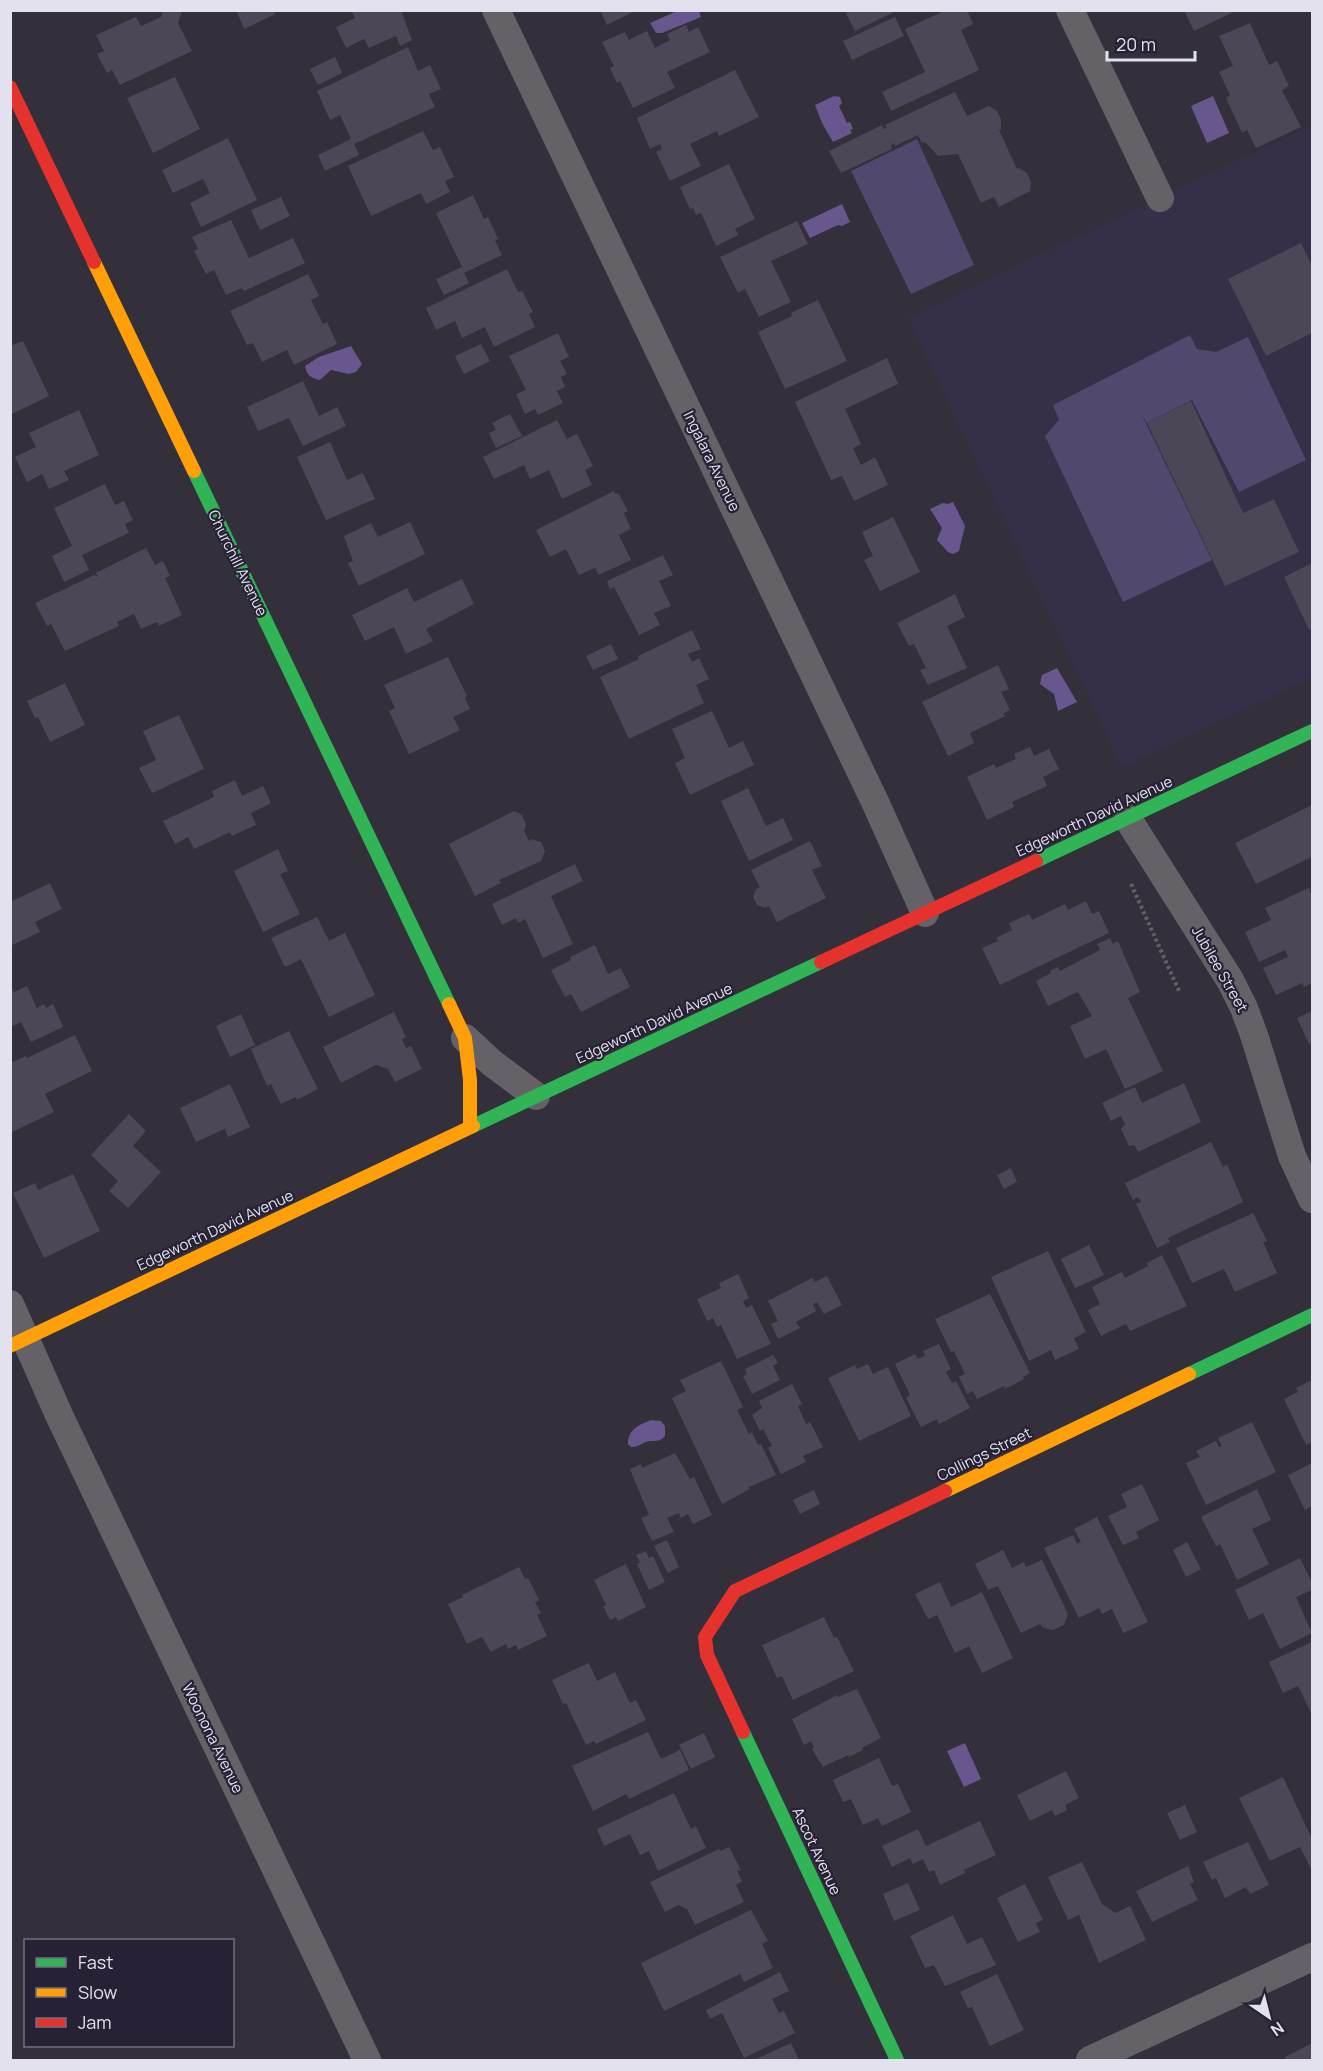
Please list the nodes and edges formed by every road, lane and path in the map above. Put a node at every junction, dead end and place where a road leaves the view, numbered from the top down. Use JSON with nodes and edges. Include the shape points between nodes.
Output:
{"nodes":[{"id":1,"x":496,"y":10,"type":"edge"},
{"id":2,"x":1070,"y":10,"type":"edge"},
{"id":3,"x":10,"y":87,"type":"edge"},
{"id":4,"x":1160,"y":198,"type":"dead end"},
{"id":5,"x":1312,"y":731,"type":"edge"},
{"id":6,"x":1128,"y":819,"type":"junction"},
{"id":7,"x":1131,"y":884,"type":"dead end"},
{"id":8,"x":925,"y":913,"type":"junction"},
{"id":9,"x":1180,"y":993,"type":"dead end"},
{"id":10,"x":465,"y":1038,"type":"junction"},
{"id":11,"x":536,"y":1096,"type":"junction"},
{"id":12,"x":470,"y":1127,"type":"junction"},
{"id":13,"x":1312,"y":1199,"type":"edge"},
{"id":14,"x":10,"y":1304,"type":"edge"},
{"id":15,"x":1312,"y":1315,"type":"edge"},
{"id":16,"x":19,"y":1342,"type":"edge"},
{"id":17,"x":707,"y":1655,"type":"joint"},
{"id":18,"x":1312,"y":1957,"type":"edge"},
{"id":19,"x":367,"y":2061,"type":"edge"},
{"id":20,"x":897,"y":2061,"type":"edge"},
{"id":21,"x":1090,"y":2061,"type":"edge"}],
"edges":[{"from":1,"to":8,"type":"street","name":"Ingalara Avenue"},
{"from":2,"to":4,"type":"street"},
{"from":3,"to":10,"type":"street","name":"Churchill Avenue"},
{"from":5,"to":6,"type":"street","name":"Edgeworth David Avenue"},
{"from":6,"to":8,"type":"street","name":"Edgeworth David Avenue"},
{"from":6,"to":13,"type":"street","name":"Jubilee Street","via":[[1244,1008],[1292,1156]]},
{"from":7,"to":9,"type":"path"},
{"from":8,"to":11,"type":"street","name":"Edgeworth David Avenue"},
{"from":10,"to":11,"type":"street","name":"Churchill Avenue"},
{"from":10,"to":12,"type":"street","name":"Churchill Avenue"},
{"from":11,"to":12,"type":"street","name":"Edgeworth David Avenue"},
{"from":12,"to":16,"type":"street","name":"Edgeworth David Avenue"},
{"from":14,"to":16,"type":"street"},
{"from":15,"to":17,"type":"street","name":"Collings Street","via":[[735,1591],[705,1637]]},
{"from":16,"to":19,"type":"street","name":"Woonona Avenue","via":[[59,1415]]},
{"from":17,"to":20,"type":"street","name":"Ascot Avenue"},
{"from":18,"to":21,"type":"street"}]}
